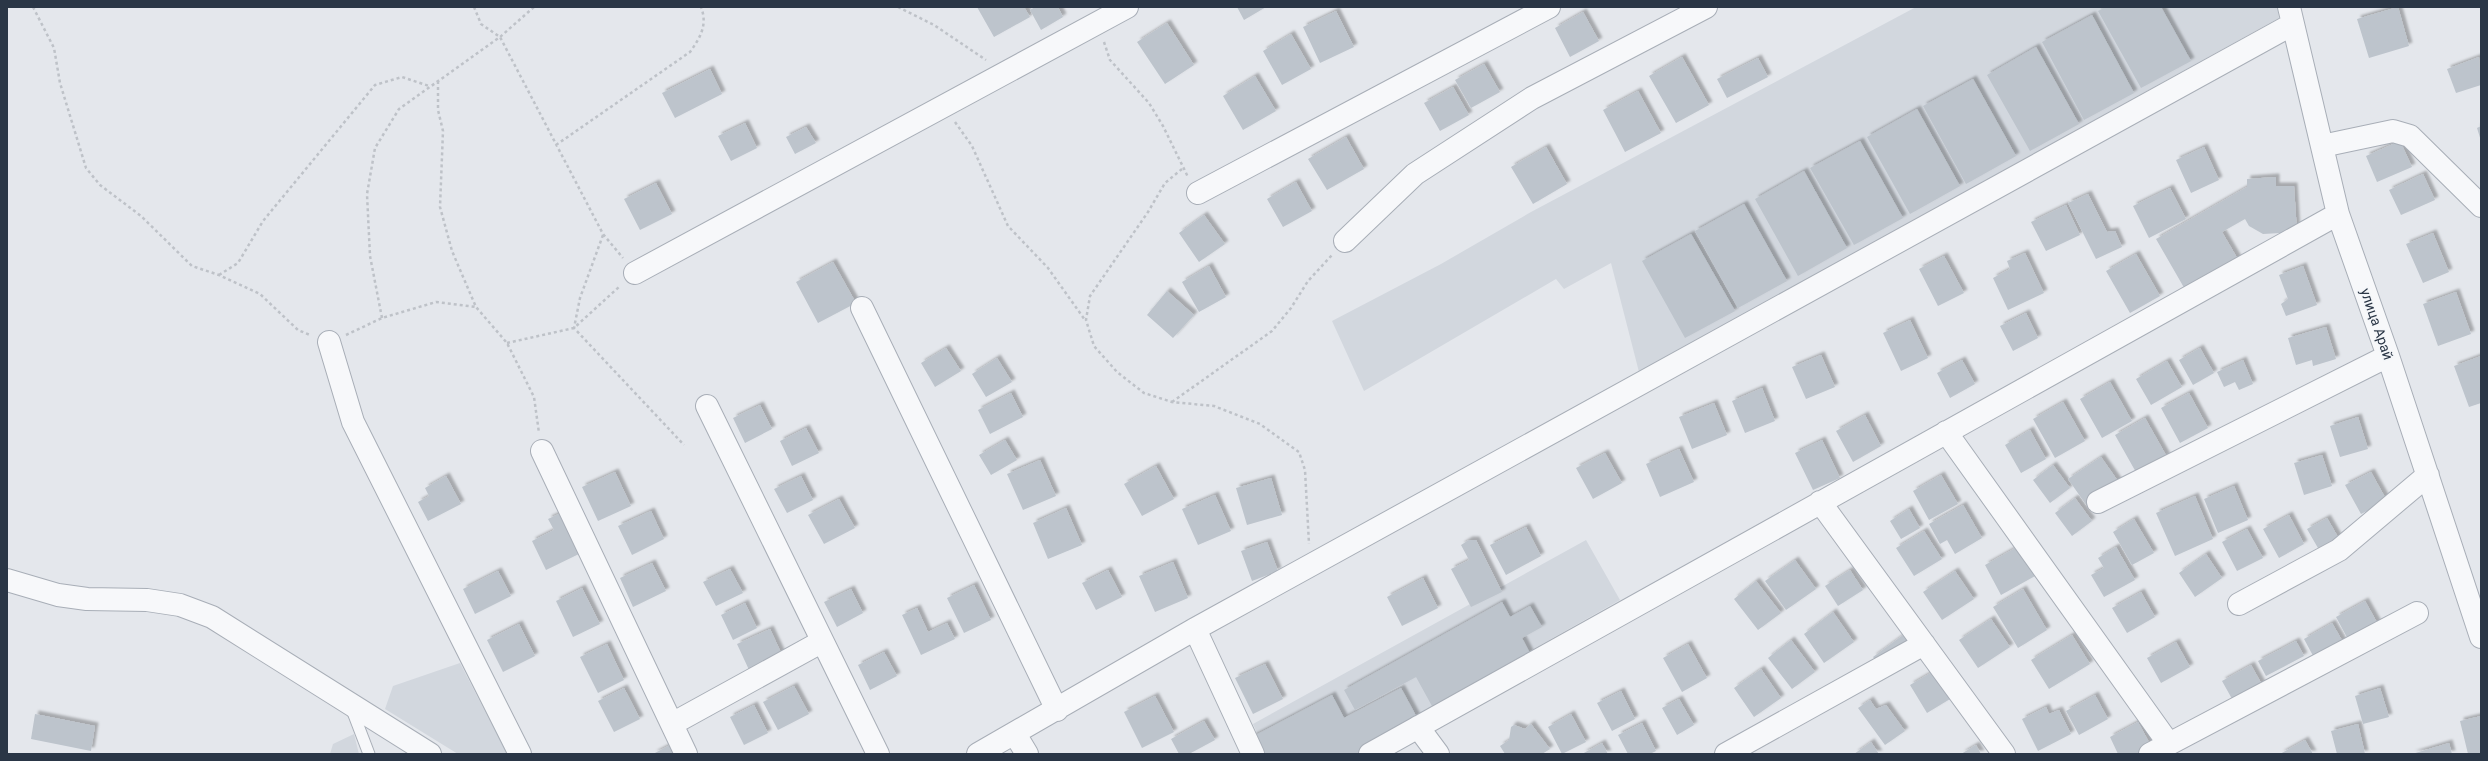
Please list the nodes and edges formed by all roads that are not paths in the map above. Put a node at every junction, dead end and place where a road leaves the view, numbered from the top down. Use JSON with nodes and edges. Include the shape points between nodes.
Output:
{"nodes":[{"id":1,"x":1127,"y":7,"type":"edge"},
{"id":2,"x":1549,"y":7,"type":"edge"},
{"id":3,"x":1706,"y":7,"type":"edge"},
{"id":4,"x":2291,"y":16,"type":"edge"},
{"id":5,"x":2322,"y":146,"type":"junction"},
{"id":6,"x":1198,"y":193,"type":"road end"},
{"id":7,"x":2481,"y":206,"type":"edge"},
{"id":8,"x":2338,"y":214,"type":"junction"},
{"id":9,"x":1345,"y":241,"type":"road end"},
{"id":10,"x":635,"y":272,"type":"road end"},
{"id":11,"x":862,"y":308,"type":"dead end"},
{"id":12,"x":329,"y":342,"type":"road end"},
{"id":13,"x":2388,"y":356,"type":"junction"},
{"id":14,"x":707,"y":406,"type":"dead end"},
{"id":15,"x":1946,"y":432,"type":"junction"},
{"id":16,"x":542,"y":451,"type":"road end"},
{"id":17,"x":2428,"y":475,"type":"junction"},
{"id":18,"x":1820,"y":502,"type":"junction"},
{"id":19,"x":2098,"y":502,"type":"dead end"},
{"id":20,"x":7,"y":580,"type":"edge"},
{"id":21,"x":2239,"y":604,"type":"dead end"},
{"id":22,"x":2417,"y":613,"type":"dead end"},
{"id":23,"x":1195,"y":629,"type":"junction"},
{"id":24,"x":2480,"y":632,"type":"edge"},
{"id":25,"x":821,"y":642,"type":"junction"},
{"id":26,"x":1924,"y":644,"type":"junction"},
{"id":27,"x":349,"y":703,"type":"junction"},
{"id":28,"x":1057,"y":710,"type":"junction"},
{"id":29,"x":672,"y":724,"type":"junction"},
{"id":30,"x":1418,"y":727,"type":"junction"},
{"id":31,"x":1015,"y":734,"type":"junction"},
{"id":32,"x":2169,"y":744,"type":"junction"},
{"id":33,"x":369,"y":754,"type":"edge"},
{"id":34,"x":430,"y":754,"type":"edge"},
{"id":35,"x":520,"y":754,"type":"edge"},
{"id":36,"x":686,"y":754,"type":"edge"},
{"id":37,"x":878,"y":754,"type":"edge"},
{"id":38,"x":978,"y":754,"type":"edge"},
{"id":39,"x":1027,"y":754,"type":"edge"},
{"id":40,"x":1254,"y":754,"type":"edge"},
{"id":41,"x":1370,"y":754,"type":"edge"},
{"id":42,"x":1438,"y":754,"type":"edge"},
{"id":43,"x":1726,"y":754,"type":"edge"},
{"id":44,"x":2004,"y":754,"type":"edge"},
{"id":45,"x":2150,"y":754,"type":"edge"}],
"edges":[{"from":1,"to":10,"type":"street"},
{"from":2,"to":6,"type":"street"},
{"from":3,"to":9,"type":"street","via":[[1532,98],[1422,169]]},
{"from":4,"to":5,"type":"street","name":"улица Арай"},
{"from":4,"to":23,"type":"street"},
{"from":5,"to":7,"type":"street","via":[[2393,131],[2410,136]]},
{"from":5,"to":8,"type":"street","name":"улица Арай"},
{"from":8,"to":13,"type":"street","name":"улица Арай"},
{"from":8,"to":15,"type":"street"},
{"from":11,"to":28,"type":"street"},
{"from":12,"to":35,"type":"street","via":[[353,422]]},
{"from":13,"to":17,"type":"street","name":"улица Арай"},
{"from":13,"to":19,"type":"street"},
{"from":14,"to":25,"type":"street"},
{"from":15,"to":18,"type":"street"},
{"from":15,"to":32,"type":"street"},
{"from":16,"to":29,"type":"street"},
{"from":17,"to":21,"type":"street","via":[[2339,550]]},
{"from":17,"to":24,"type":"street","name":"улица Арай"},
{"from":18,"to":26,"type":"street"},
{"from":18,"to":30,"type":"street"},
{"from":20,"to":27,"type":"street","via":[[72,597],[147,600],[180,605],[212,617]]},
{"from":22,"to":32,"type":"street"},
{"from":23,"to":28,"type":"street"},
{"from":23,"to":40,"type":"street"},
{"from":25,"to":29,"type":"street"},
{"from":25,"to":37,"type":"street"},
{"from":26,"to":43,"type":"street"},
{"from":26,"to":44,"type":"street"},
{"from":27,"to":33,"type":"lane"},
{"from":27,"to":34,"type":"street"},
{"from":28,"to":31,"type":"street"},
{"from":29,"to":36,"type":"street"},
{"from":30,"to":41,"type":"street"},
{"from":30,"to":42,"type":"street"},
{"from":31,"to":38,"type":"street"},
{"from":31,"to":39,"type":"street"},
{"from":32,"to":45,"type":"street"}]}
